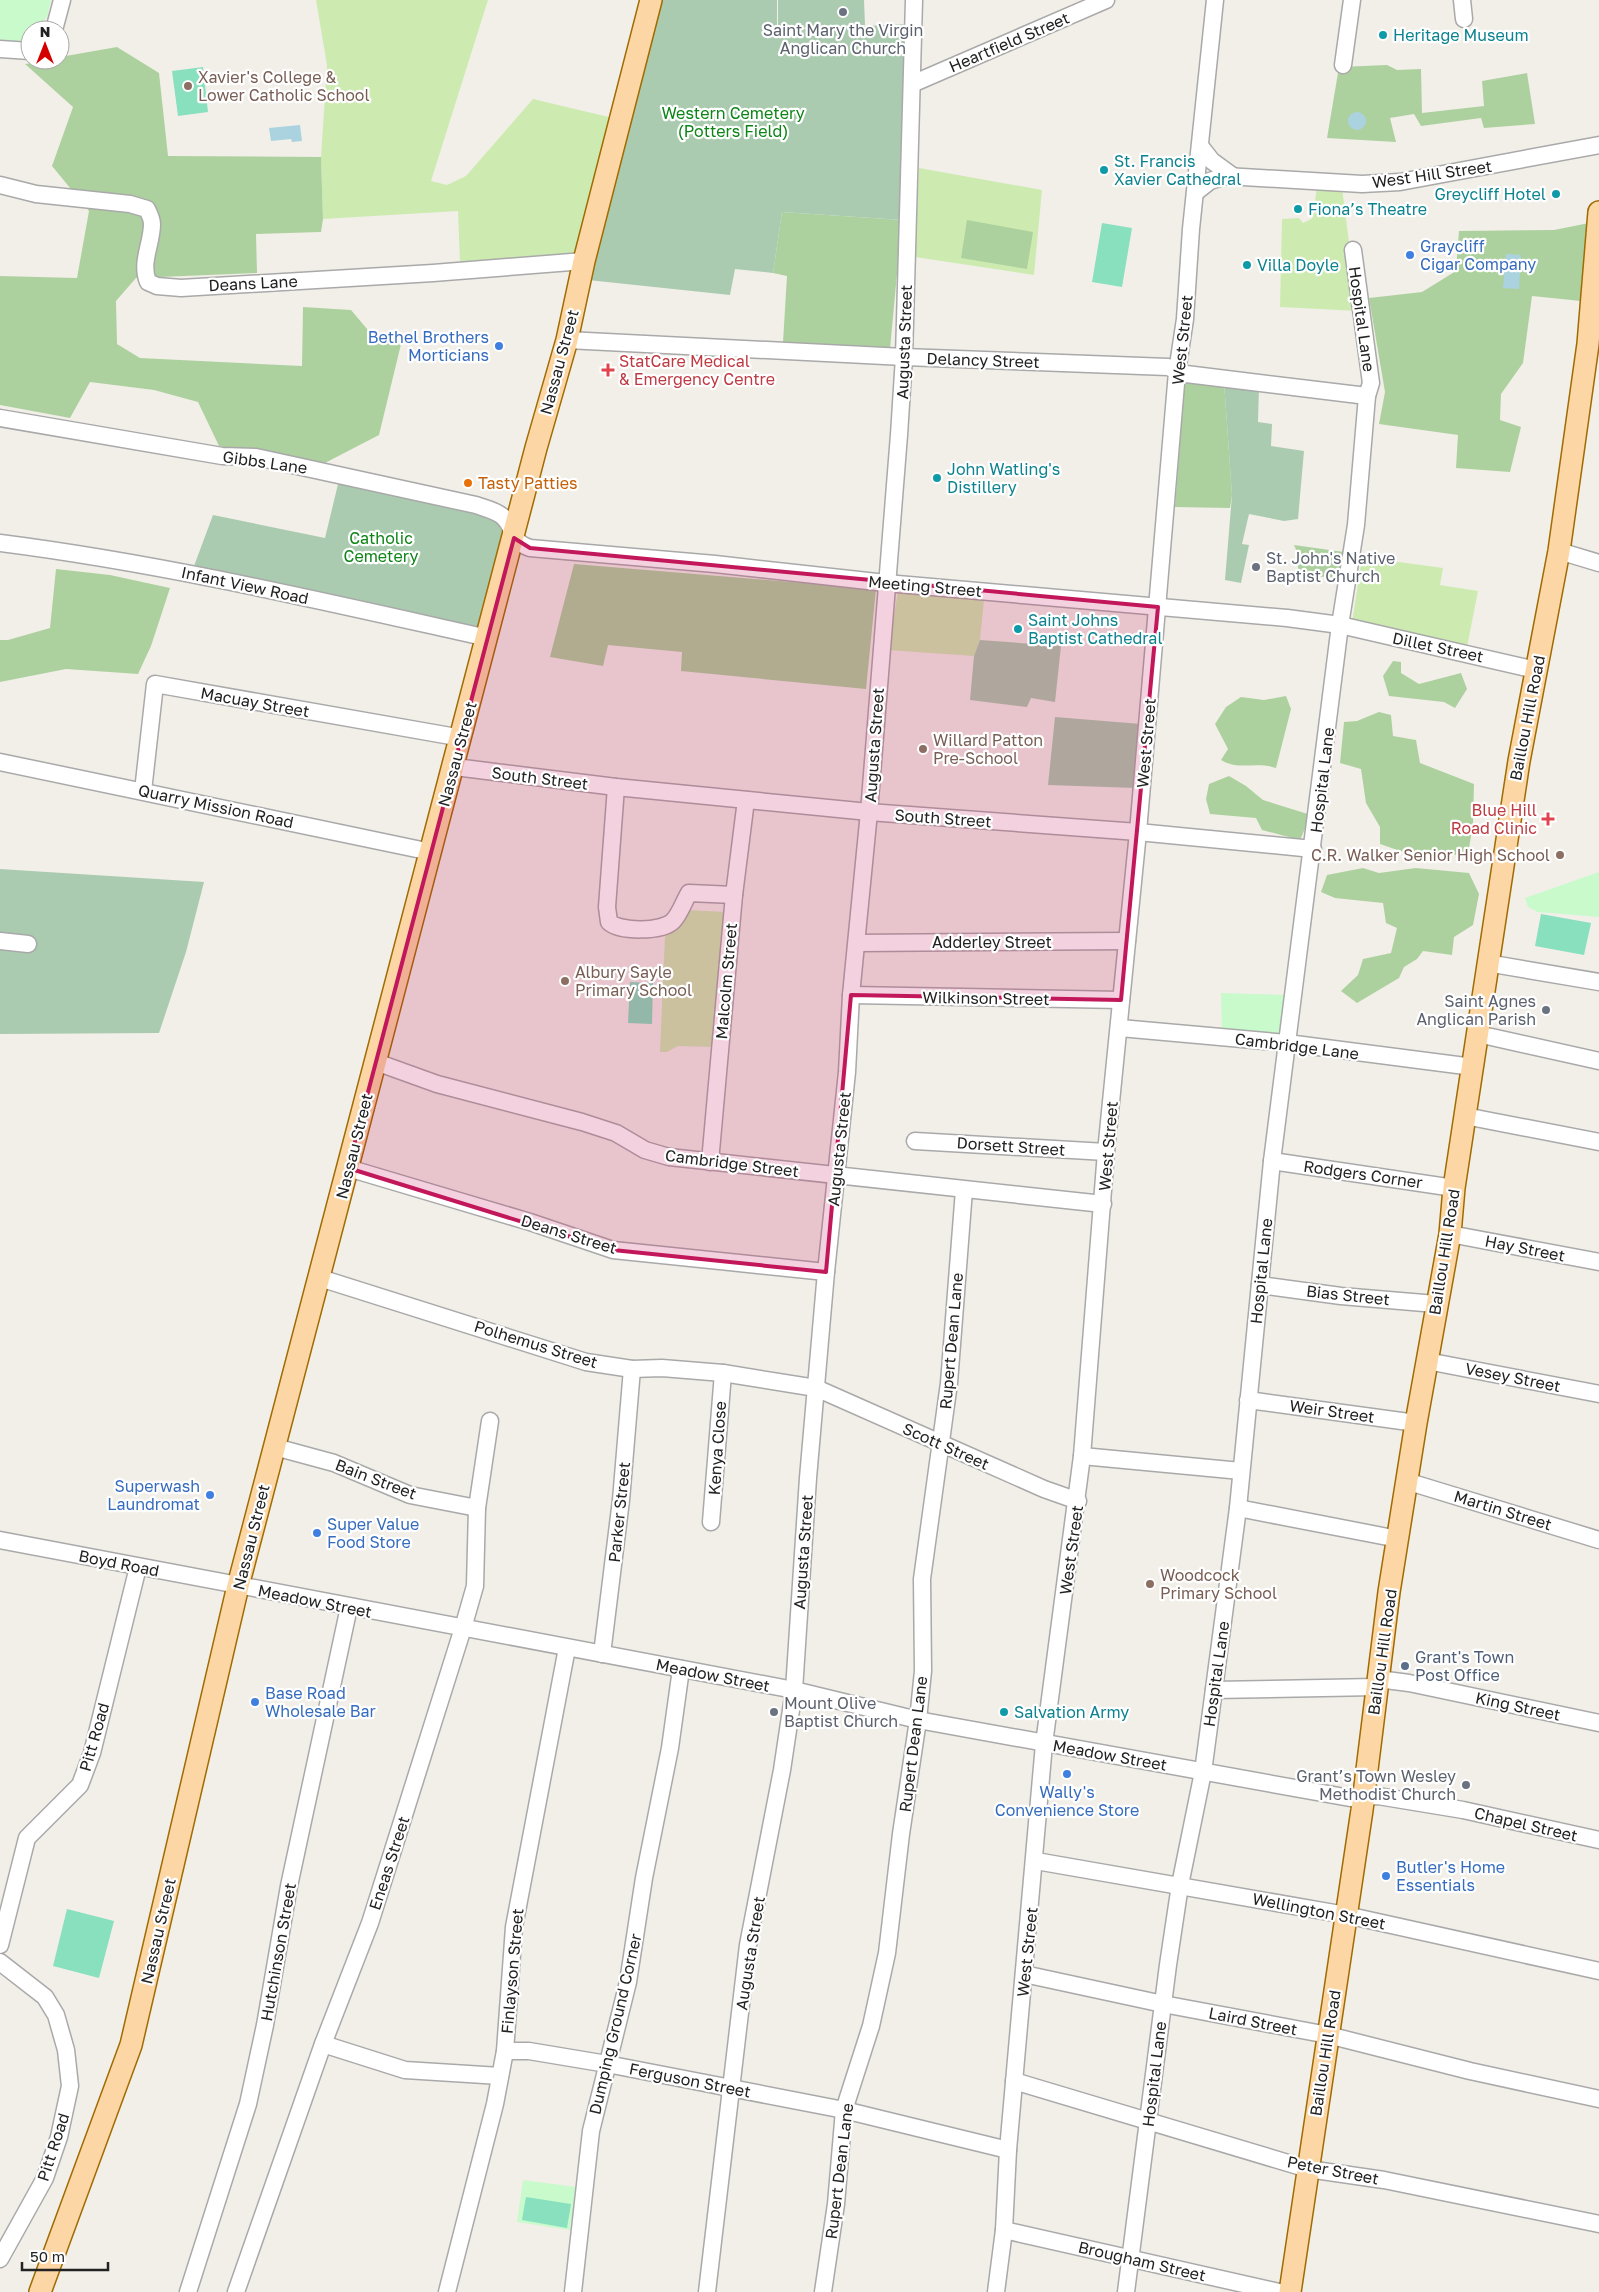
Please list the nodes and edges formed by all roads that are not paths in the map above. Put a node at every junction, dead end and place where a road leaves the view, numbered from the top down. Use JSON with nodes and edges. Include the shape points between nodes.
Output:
{"nodes":[{"id":1,"x":62,"y":0,"type":"edge"},
{"id":2,"x":651,"y":0,"type":"edge"},
{"id":3,"x":914,"y":0,"type":"edge"},
{"id":4,"x":1106,"y":0,"type":"edge"},
{"id":5,"x":1215,"y":0,"type":"edge"},
{"id":6,"x":1352,"y":0,"type":"edge"},
{"id":7,"x":1462,"y":0,"type":"edge"},
{"id":8,"x":1464,"y":19,"type":"dead end"},
{"id":9,"x":57,"y":20,"type":"edge"},
{"id":10,"x":0,"y":49,"type":"edge"},
{"id":11,"x":20,"y":50,"type":"edge"},
{"id":12,"x":1343,"y":65,"type":"dead end"},
{"id":13,"x":912,"y":84,"type":"junction"},
{"id":14,"x":1599,"y":145,"type":"edge"},
{"id":15,"x":1201,"y":147,"type":"junction"},
{"id":16,"x":1234,"y":177,"type":"junction"},
{"id":17,"x":0,"y":185,"type":"edge"},
{"id":18,"x":1196,"y":192,"type":"junction"},
{"id":19,"x":1599,"y":212,"type":"edge"},
{"id":20,"x":1353,"y":250,"type":"dead end"},
{"id":21,"x":584,"y":261,"type":"junction"},
{"id":22,"x":567,"y":340,"type":"junction"},
{"id":23,"x":904,"y":358,"type":"junction"},
{"id":24,"x":1177,"y":372,"type":"junction"},
{"id":25,"x":1367,"y":396,"type":"junction"},
{"id":26,"x":0,"y":418,"type":"edge"},
{"id":27,"x":514,"y":538,"type":"junction"},
{"id":28,"x":0,"y":543,"type":"edge"},
{"id":29,"x":1559,"y":551,"type":"junction"},
{"id":30,"x":1599,"y":563,"type":"edge"},
{"id":31,"x":886,"y":583,"type":"junction"},
{"id":32,"x":1158,"y":607,"type":"junction"},
{"id":33,"x":1340,"y":625,"type":"junction"},
{"id":34,"x":488,"y":638,"type":"junction"},
{"id":35,"x":1536,"y":670,"type":"junction"},
{"id":36,"x":462,"y":738,"type":"junction"},
{"id":37,"x":0,"y":762,"type":"edge"},
{"id":38,"x":454,"y":767,"type":"junction"},
{"id":39,"x":616,"y":787,"type":"junction"},
{"id":40,"x":143,"y":791,"type":"junction"},
{"id":41,"x":746,"y":800,"type":"junction"},
{"id":42,"x":869,"y":812,"type":"junction"},
{"id":43,"x":1138,"y":832,"type":"junction"},
{"id":44,"x":1313,"y":849,"type":"junction"},
{"id":45,"x":431,"y":852,"type":"junction"},
{"id":46,"x":734,"y":895,"type":"junction"},
{"id":47,"x":0,"y":941,"type":"edge"},
{"id":48,"x":1127,"y":941,"type":"junction"},
{"id":49,"x":857,"y":943,"type":"junction"},
{"id":50,"x":28,"y":944,"type":"dead end"},
{"id":51,"x":1487,"y":963,"type":"junction"},
{"id":52,"x":1599,"y":982,"type":"edge"},
{"id":53,"x":851,"y":995,"type":"junction"},
{"id":54,"x":1121,"y":1000,"type":"junction"},
{"id":55,"x":1120,"y":1028,"type":"junction"},
{"id":56,"x":1478,"y":1034,"type":"junction"},
{"id":57,"x":1287,"y":1043,"type":"junction"},
{"id":58,"x":1599,"y":1061,"type":"edge"},
{"id":59,"x":376,"y":1062,"type":"junction"},
{"id":60,"x":1473,"y":1067,"type":"junction"},
{"id":61,"x":1465,"y":1116,"type":"junction"},
{"id":62,"x":915,"y":1141,"type":"dead end"},
{"id":63,"x":1599,"y":1142,"type":"edge"},
{"id":64,"x":1106,"y":1152,"type":"junction"},
{"id":65,"x":1272,"y":1161,"type":"junction"},
{"id":66,"x":710,"y":1162,"type":"junction"},
{"id":67,"x":348,"y":1168,"type":"junction"},
{"id":68,"x":836,"y":1175,"type":"junction"},
{"id":69,"x":1454,"y":1188,"type":"junction"},
{"id":70,"x":964,"y":1190,"type":"junction"},
{"id":71,"x":1103,"y":1204,"type":"junction"},
{"id":72,"x":1450,"y":1234,"type":"junction"},
{"id":73,"x":1599,"y":1262,"type":"edge"},
{"id":74,"x":826,"y":1272,"type":"junction"},
{"id":75,"x":320,"y":1278,"type":"junction"},
{"id":76,"x":1260,"y":1285,"type":"junction"},
{"id":77,"x":1436,"y":1304,"type":"junction"},
{"id":78,"x":1426,"y":1360,"type":"junction"},
{"id":79,"x":632,"y":1369,"type":"junction"},
{"id":80,"x":723,"y":1373,"type":"junction"},
{"id":81,"x":816,"y":1388,"type":"junction"},
{"id":82,"x":1599,"y":1394,"type":"edge"},
{"id":83,"x":1248,"y":1400,"type":"junction"},
{"id":84,"x":490,"y":1421,"type":"dead end"},
{"id":85,"x":1416,"y":1422,"type":"junction"},
{"id":86,"x":941,"y":1442,"type":"junction"},
{"id":87,"x":275,"y":1447,"type":"junction"},
{"id":88,"x":1082,"y":1456,"type":"junction"},
{"id":89,"x":1240,"y":1471,"type":"junction"},
{"id":90,"x":1406,"y":1481,"type":"junction"},
{"id":91,"x":1078,"y":1501,"type":"junction"},
{"id":92,"x":477,"y":1508,"type":"junction"},
{"id":93,"x":1238,"y":1508,"type":"junction"},
{"id":94,"x":711,"y":1522,"type":"dead end"},
{"id":95,"x":1398,"y":1539,"type":"junction"},
{"id":96,"x":0,"y":1540,"type":"edge"},
{"id":97,"x":1599,"y":1540,"type":"edge"},
{"id":98,"x":138,"y":1567,"type":"junction"},
{"id":99,"x":238,"y":1586,"type":"junction"},
{"id":100,"x":349,"y":1607,"type":"junction"},
{"id":101,"x":463,"y":1628,"type":"junction"},
{"id":102,"x":567,"y":1648,"type":"junction"},
{"id":103,"x":602,"y":1654,"type":"junction"},
{"id":104,"x":681,"y":1669,"type":"junction"},
{"id":105,"x":1377,"y":1683,"type":"junction"},
{"id":106,"x":794,"y":1690,"type":"junction"},
{"id":107,"x":1214,"y":1690,"type":"junction"},
{"id":108,"x":918,"y":1720,"type":"junction"},
{"id":109,"x":1599,"y":1723,"type":"edge"},
{"id":110,"x":1044,"y":1744,"type":"junction"},
{"id":111,"x":1203,"y":1772,"type":"junction"},
{"id":112,"x":1364,"y":1797,"type":"junction"},
{"id":113,"x":1599,"y":1840,"type":"edge"},
{"id":114,"x":1036,"y":1862,"type":"junction"},
{"id":115,"x":1180,"y":1885,"type":"junction"},
{"id":116,"x":1346,"y":1915,"type":"junction"},
{"id":117,"x":0,"y":1945,"type":"edge"},
{"id":118,"x":0,"y":1962,"type":"edge"},
{"id":119,"x":1599,"y":1971,"type":"edge"},
{"id":120,"x":1024,"y":1974,"type":"junction"},
{"id":121,"x":1163,"y":2004,"type":"junction"},
{"id":122,"x":1328,"y":2035,"type":"junction"},
{"id":123,"x":323,"y":2044,"type":"junction"},
{"id":124,"x":505,"y":2051,"type":"junction"},
{"id":125,"x":607,"y":2064,"type":"junction"},
{"id":126,"x":500,"y":2076,"type":"junction"},
{"id":127,"x":1014,"y":2081,"type":"junction"},
{"id":128,"x":732,"y":2089,"type":"junction"},
{"id":129,"x":1599,"y":2099,"type":"edge"},
{"id":130,"x":844,"y":2110,"type":"junction"},
{"id":131,"x":1149,"y":2121,"type":"junction"},
{"id":132,"x":1008,"y":2150,"type":"junction"},
{"id":133,"x":1308,"y":2169,"type":"junction"},
{"id":134,"x":1599,"y":2224,"type":"edge"},
{"id":135,"x":1004,"y":2230,"type":"junction"},
{"id":136,"x":0,"y":2259,"type":"edge"},
{"id":137,"x":1131,"y":2259,"type":"junction"},
{"id":138,"x":39,"y":2290,"type":"edge"},
{"id":139,"x":188,"y":2292,"type":"edge"},
{"id":140,"x":236,"y":2292,"type":"edge"},
{"id":141,"x":447,"y":2292,"type":"edge"},
{"id":142,"x":573,"y":2292,"type":"edge"},
{"id":143,"x":707,"y":2292,"type":"edge"},
{"id":144,"x":823,"y":2292,"type":"edge"},
{"id":145,"x":996,"y":2292,"type":"edge"},
{"id":146,"x":1126,"y":2292,"type":"edge"},
{"id":147,"x":1279,"y":2292,"type":"edge"},
{"id":148,"x":1290,"y":2292,"type":"edge"}],
"edges":[{"from":1,"to":9,"type":"street"},
{"from":2,"to":21,"type":"main road","name":"Nassau Street"},
{"from":3,"to":13,"type":"street","name":"Augusta Street"},
{"from":4,"to":13,"type":"street","name":"Heartfield Street"},
{"from":5,"to":15,"type":"street","name":"West Street"},
{"from":6,"to":12,"type":"street"},
{"from":7,"to":8,"type":"street"},
{"from":10,"to":11,"type":"street"},
{"from":13,"to":23,"type":"street","name":"Augusta Street"},
{"from":14,"to":16,"type":"street","name":"West Hill Street","via":[[1400,182],[1362,184]]},
{"from":15,"to":16,"type":"street","via":[[1212,161]]},
{"from":15,"to":18,"type":"street","name":"West Street"},
{"from":16,"to":18,"type":"street","name":"West Hill Street","via":[[1210,181]]},
{"from":17,"to":21,"type":"street","name":"Deans Lane","via":[[36,194],[130,204],[147,209],[152,222],[145,275],[148,282],[157,286],[181,288]]},
{"from":18,"to":24,"type":"street","name":"West Street"},
{"from":19,"to":29,"type":"main road","name":"Baillou Hill Road","via":[[1588,344]]},
{"from":20,"to":25,"type":"street","name":"Hospital Lane","via":[[1371,383]]},
{"from":21,"to":22,"type":"main road","name":"Nassau Street"},
{"from":22,"to":23,"type":"street","name":"Delancy Street"},
{"from":22,"to":27,"type":"main road","name":"Nassau Street"},
{"from":23,"to":24,"type":"street","name":"Delancy Street","via":[[1168,367]]},
{"from":23,"to":31,"type":"street","name":"Augusta Street"},
{"from":24,"to":25,"type":"street","name":"Delancy Street"},
{"from":24,"to":32,"type":"street","name":"West Street"},
{"from":25,"to":33,"type":"street","name":"Hospital Lane","via":[[1356,525]]},
{"from":26,"to":27,"type":"street","name":"Gibbs Lane","via":[[222,456],[256,457],[439,496],[501,515]]},
{"from":27,"to":31,"type":"street","name":"Meeting Street","via":[[530,548]]},
{"from":27,"to":34,"type":"main road","name":"Nassau Street"},
{"from":28,"to":34,"type":"street","name":"Infant View Road","via":[[79,553],[207,576]]},
{"from":29,"to":30,"type":"street"},
{"from":29,"to":35,"type":"main road","name":"Baillou Hill Road"},
{"from":31,"to":32,"type":"street","name":"Meeting Street"},
{"from":31,"to":42,"type":"street","name":"Augusta Street"},
{"from":32,"to":33,"type":"street","name":"Meeting Street"},
{"from":32,"to":43,"type":"street","name":"West Street"},
{"from":33,"to":35,"type":"street","name":"Dillet Street"},
{"from":33,"to":44,"type":"street","name":"Hospital Lane"},
{"from":34,"to":36,"type":"main road","name":"Nassau Street"},
{"from":35,"to":51,"type":"main road","name":"Baillou Hill Road","via":[[1518,761]]},
{"from":36,"to":38,"type":"main road","name":"Nassau Street"},
{"from":36,"to":40,"type":"street","name":"Macuay Street","via":[[155,684]]},
{"from":37,"to":40,"type":"street","name":"Quarry Mission Road"},
{"from":38,"to":39,"type":"street","name":"South Street"},
{"from":38,"to":45,"type":"main road","name":"Nassau Street"},
{"from":39,"to":41,"type":"street","name":"South Street"},
{"from":39,"to":46,"type":"street","via":[[607,907],[609,922],[615,927],[656,929],[673,921],[689,893]]},
{"from":40,"to":45,"type":"street","name":"Quarry Mission Road"},
{"from":41,"to":42,"type":"street","name":"South Street"},
{"from":41,"to":46,"type":"street","name":"Malcolm Street"},
{"from":42,"to":43,"type":"street","name":"South Street"},
{"from":42,"to":49,"type":"street","name":"Augusta Street"},
{"from":43,"to":44,"type":"street","name":"South Street"},
{"from":43,"to":48,"type":"street","name":"West Street"},
{"from":44,"to":57,"type":"street","name":"Hospital Lane"},
{"from":45,"to":59,"type":"main road","name":"Nassau Street"},
{"from":46,"to":66,"type":"street","name":"Malcolm Street"},
{"from":47,"to":50,"type":"street"},
{"from":48,"to":49,"type":"street","name":"Adderley Street"},
{"from":48,"to":54,"type":"street","name":"West Street"},
{"from":49,"to":53,"type":"street","name":"Augusta Street"},
{"from":51,"to":52,"type":"street"},
{"from":51,"to":56,"type":"main road","name":"Baillou Hill Road"},
{"from":53,"to":54,"type":"street","name":"Wilkinson Street"},
{"from":53,"to":68,"type":"street","name":"Augusta Street"},
{"from":54,"to":55,"type":"street","name":"West Street"},
{"from":55,"to":57,"type":"street","name":"Cambridge Lane"},
{"from":55,"to":64,"type":"street","name":"West Street"},
{"from":56,"to":58,"type":"street"},
{"from":56,"to":60,"type":"main road","name":"Baillou Hill Road"},
{"from":57,"to":60,"type":"street","name":"Cambridge Lane"},
{"from":57,"to":65,"type":"street","name":"Hospital Lane"},
{"from":59,"to":66,"type":"street","name":"Cambridge Street","via":[[438,1084],[616,1133],[644,1150]]},
{"from":59,"to":67,"type":"main road","name":"Nassau Street"},
{"from":60,"to":61,"type":"main road","name":"Baillou Hill Road"},
{"from":61,"to":63,"type":"street"},
{"from":61,"to":69,"type":"main road","name":"Baillou Hill Road"},
{"from":62,"to":64,"type":"street","name":"Dorsett Street"},
{"from":64,"to":71,"type":"street","name":"West Street"},
{"from":65,"to":69,"type":"street","name":"Rodgers Corner"},
{"from":65,"to":76,"type":"street","name":"Hospital Lane"},
{"from":66,"to":68,"type":"street","name":"Cambridge Street"},
{"from":67,"to":74,"type":"street","name":"Deans Street","via":[[613,1250]]},
{"from":67,"to":75,"type":"main road","name":"Nassau Street"},
{"from":68,"to":70,"type":"street","name":"Cambridge Street"},
{"from":68,"to":74,"type":"street","name":"Augusta Street"},
{"from":69,"to":72,"type":"main road","name":"Baillou Hill Road"},
{"from":70,"to":71,"type":"street","name":"Cambridge Street"},
{"from":70,"to":86,"type":"street","name":"Rupert Dean Lane","via":[[949,1383]]},
{"from":71,"to":88,"type":"street","name":"West Street"},
{"from":72,"to":73,"type":"street","name":"Hay Street"},
{"from":72,"to":77,"type":"main road","name":"Baillou Hill Road"},
{"from":74,"to":81,"type":"street","name":"Augusta Street"},
{"from":75,"to":79,"type":"street","name":"Polhemus Street","via":[[586,1362]]},
{"from":75,"to":87,"type":"main road","name":"Nassau Street"},
{"from":76,"to":77,"type":"street","name":"Bias Street"},
{"from":76,"to":83,"type":"street","name":"Hospital Lane"},
{"from":77,"to":78,"type":"main road","name":"Baillou Hill Road"},
{"from":78,"to":82,"type":"street","name":"Vesey Street"},
{"from":78,"to":85,"type":"main road","name":"Baillou Hill Road"},
{"from":79,"to":80,"type":"street","name":"Polhemus Street"},
{"from":79,"to":103,"type":"street","name":"Parker Street","via":[[621,1500]]},
{"from":80,"to":81,"type":"street","name":"Polhemus Street"},
{"from":80,"to":94,"type":"street","name":"Kenya Close"},
{"from":81,"to":86,"type":"street","name":"Scott Street"},
{"from":81,"to":106,"type":"street","name":"Augusta Street"},
{"from":83,"to":85,"type":"street","name":"Weir Street"},
{"from":83,"to":89,"type":"street","name":"Hospital Lane"},
{"from":84,"to":92,"type":"street","name":"Eneas Street"},
{"from":85,"to":90,"type":"main road","name":"Baillou Hill Road"},
{"from":86,"to":91,"type":"street","name":"Scott Street"},
{"from":86,"to":108,"type":"street","name":"Rupert Dean Lane","via":[[922,1579],[923,1671]]},
{"from":87,"to":92,"type":"street","name":"Bain Street","via":[[334,1463],[410,1495]]},
{"from":87,"to":99,"type":"main road","name":"Nassau Street"},
{"from":88,"to":89,"type":"street"},
{"from":88,"to":91,"type":"street","name":"West Street"},
{"from":89,"to":93,"type":"street","name":"Hospital Lane"},
{"from":90,"to":95,"type":"main road","name":"Baillou Hill Road"},
{"from":90,"to":97,"type":"street","name":"Martin Street"},
{"from":91,"to":110,"type":"street","name":"West Street"},
{"from":92,"to":101,"type":"street","name":"Eneas Street","via":[[475,1586]]},
{"from":93,"to":95,"type":"street"},
{"from":93,"to":107,"type":"street","name":"Hospital Lane"},
{"from":95,"to":105,"type":"main road","name":"Baillou Hill Road"},
{"from":96,"to":98,"type":"street","name":"Boyd Road"},
{"from":98,"to":99,"type":"street","name":"Boyd Road"},
{"from":98,"to":117,"type":"street","name":"Pitt Road","via":[[92,1753],[80,1785],[27,1838]]},
{"from":99,"to":100,"type":"street","name":"Meadow Street"},
{"from":99,"to":138,"type":"main road","name":"Nassau Street","via":[[131,2045]]},
{"from":100,"to":101,"type":"street","name":"Meadow Street"},
{"from":100,"to":139,"type":"street","name":"Hutchinson Street","via":[[289,1886],[248,2104]]},
{"from":101,"to":102,"type":"street","name":"Meadow Street"},
{"from":101,"to":123,"type":"street","name":"Eneas Street","via":[[370,1922]]},
{"from":102,"to":103,"type":"street","name":"Meadow Street"},
{"from":102,"to":124,"type":"street","name":"Finlayson Street","via":[[513,1933]]},
{"from":103,"to":104,"type":"street","name":"Meadow Street"},
{"from":104,"to":106,"type":"street","name":"Meadow Street"},
{"from":104,"to":125,"type":"street","name":"Dumping Ground Corner","via":[[628,1982]]},
{"from":105,"to":107,"type":"street","name":"King Street"},
{"from":105,"to":109,"type":"street","name":"King Street","via":[[1409,1683]]},
{"from":105,"to":112,"type":"main road","name":"Baillou Hill Road"},
{"from":106,"to":108,"type":"street","name":"Meadow Street"},
{"from":106,"to":128,"type":"street","name":"Augusta Street","via":[[748,1944]]},
{"from":107,"to":111,"type":"street","name":"Hospital Lane"},
{"from":108,"to":110,"type":"street","name":"Meadow Street"},
{"from":108,"to":130,"type":"street","name":"Rupert Dean Lane","via":[[887,1953],[871,2026]]},
{"from":110,"to":111,"type":"street","name":"Meadow Street"},
{"from":110,"to":114,"type":"street","name":"West Street"},
{"from":111,"to":112,"type":"street","name":"Meadow Street","via":[[1350,1798]]},
{"from":111,"to":115,"type":"street","name":"Hospital Lane"},
{"from":112,"to":113,"type":"street","name":"Chapel Street","via":[[1378,1796],[1463,1810]]},
{"from":112,"to":116,"type":"main road","name":"Baillou Hill Road"},
{"from":114,"to":115,"type":"street","name":"Wellington Street"},
{"from":114,"to":120,"type":"street","name":"West Street"},
{"from":115,"to":116,"type":"street","name":"Wellington Street"},
{"from":115,"to":121,"type":"street","name":"Hospital Lane"},
{"from":116,"to":119,"type":"street","name":"Wellington Street"},
{"from":116,"to":122,"type":"main road","name":"Baillou Hill Road"},
{"from":118,"to":136,"type":"street","name":"Pitt Road","via":[[45,1997],[56,2014],[66,2050],[70,2086],[59,2137],[45,2178]]},
{"from":120,"to":121,"type":"street","name":"Laird Street"},
{"from":120,"to":127,"type":"street","name":"West Street"},
{"from":121,"to":122,"type":"street","name":"Laird Street"},
{"from":121,"to":131,"type":"street","name":"Hospital Lane"},
{"from":122,"to":129,"type":"street","name":"Laird Street"},
{"from":122,"to":133,"type":"main road","name":"Baillou Hill Road"},
{"from":123,"to":126,"type":"street","via":[[405,2070]]},
{"from":123,"to":140,"type":"street","name":"Eneas Street"},
{"from":124,"to":125,"type":"street","name":"Ferguson Street","via":[[529,2051]]},
{"from":124,"to":126,"type":"street","name":"Finlayson Street"},
{"from":125,"to":128,"type":"street","name":"Ferguson Street"},
{"from":125,"to":142,"type":"street","name":"Dumping Ground Corner","via":[[591,2131]]},
{"from":126,"to":141,"type":"street","name":"Finlayson Street"},
{"from":127,"to":131,"type":"street","name":"Peter Street"},
{"from":127,"to":132,"type":"street","name":"West Street"},
{"from":128,"to":130,"type":"street","name":"Ferguson Street"},
{"from":128,"to":143,"type":"street","name":"Augusta Street"},
{"from":130,"to":132,"type":"street","name":"Ferguson Street"},
{"from":130,"to":144,"type":"street","name":"Rupert Dean Lane","via":[[836,2204]]},
{"from":131,"to":133,"type":"street","name":"Peter Street"},
{"from":131,"to":137,"type":"street","name":"Hospital Lane"},
{"from":132,"to":135,"type":"street","name":"West Street"},
{"from":133,"to":134,"type":"street","name":"Peter Street","via":[[1384,2180]]},
{"from":133,"to":148,"type":"main road","name":"Baillou Hill Road"},
{"from":135,"to":137,"type":"street","name":"Brougham Street"},
{"from":135,"to":145,"type":"street","name":"West Street"},
{"from":137,"to":146,"type":"street","name":"Hospital Lane"},
{"from":137,"to":147,"type":"street","name":"Brougham Street"}]}
